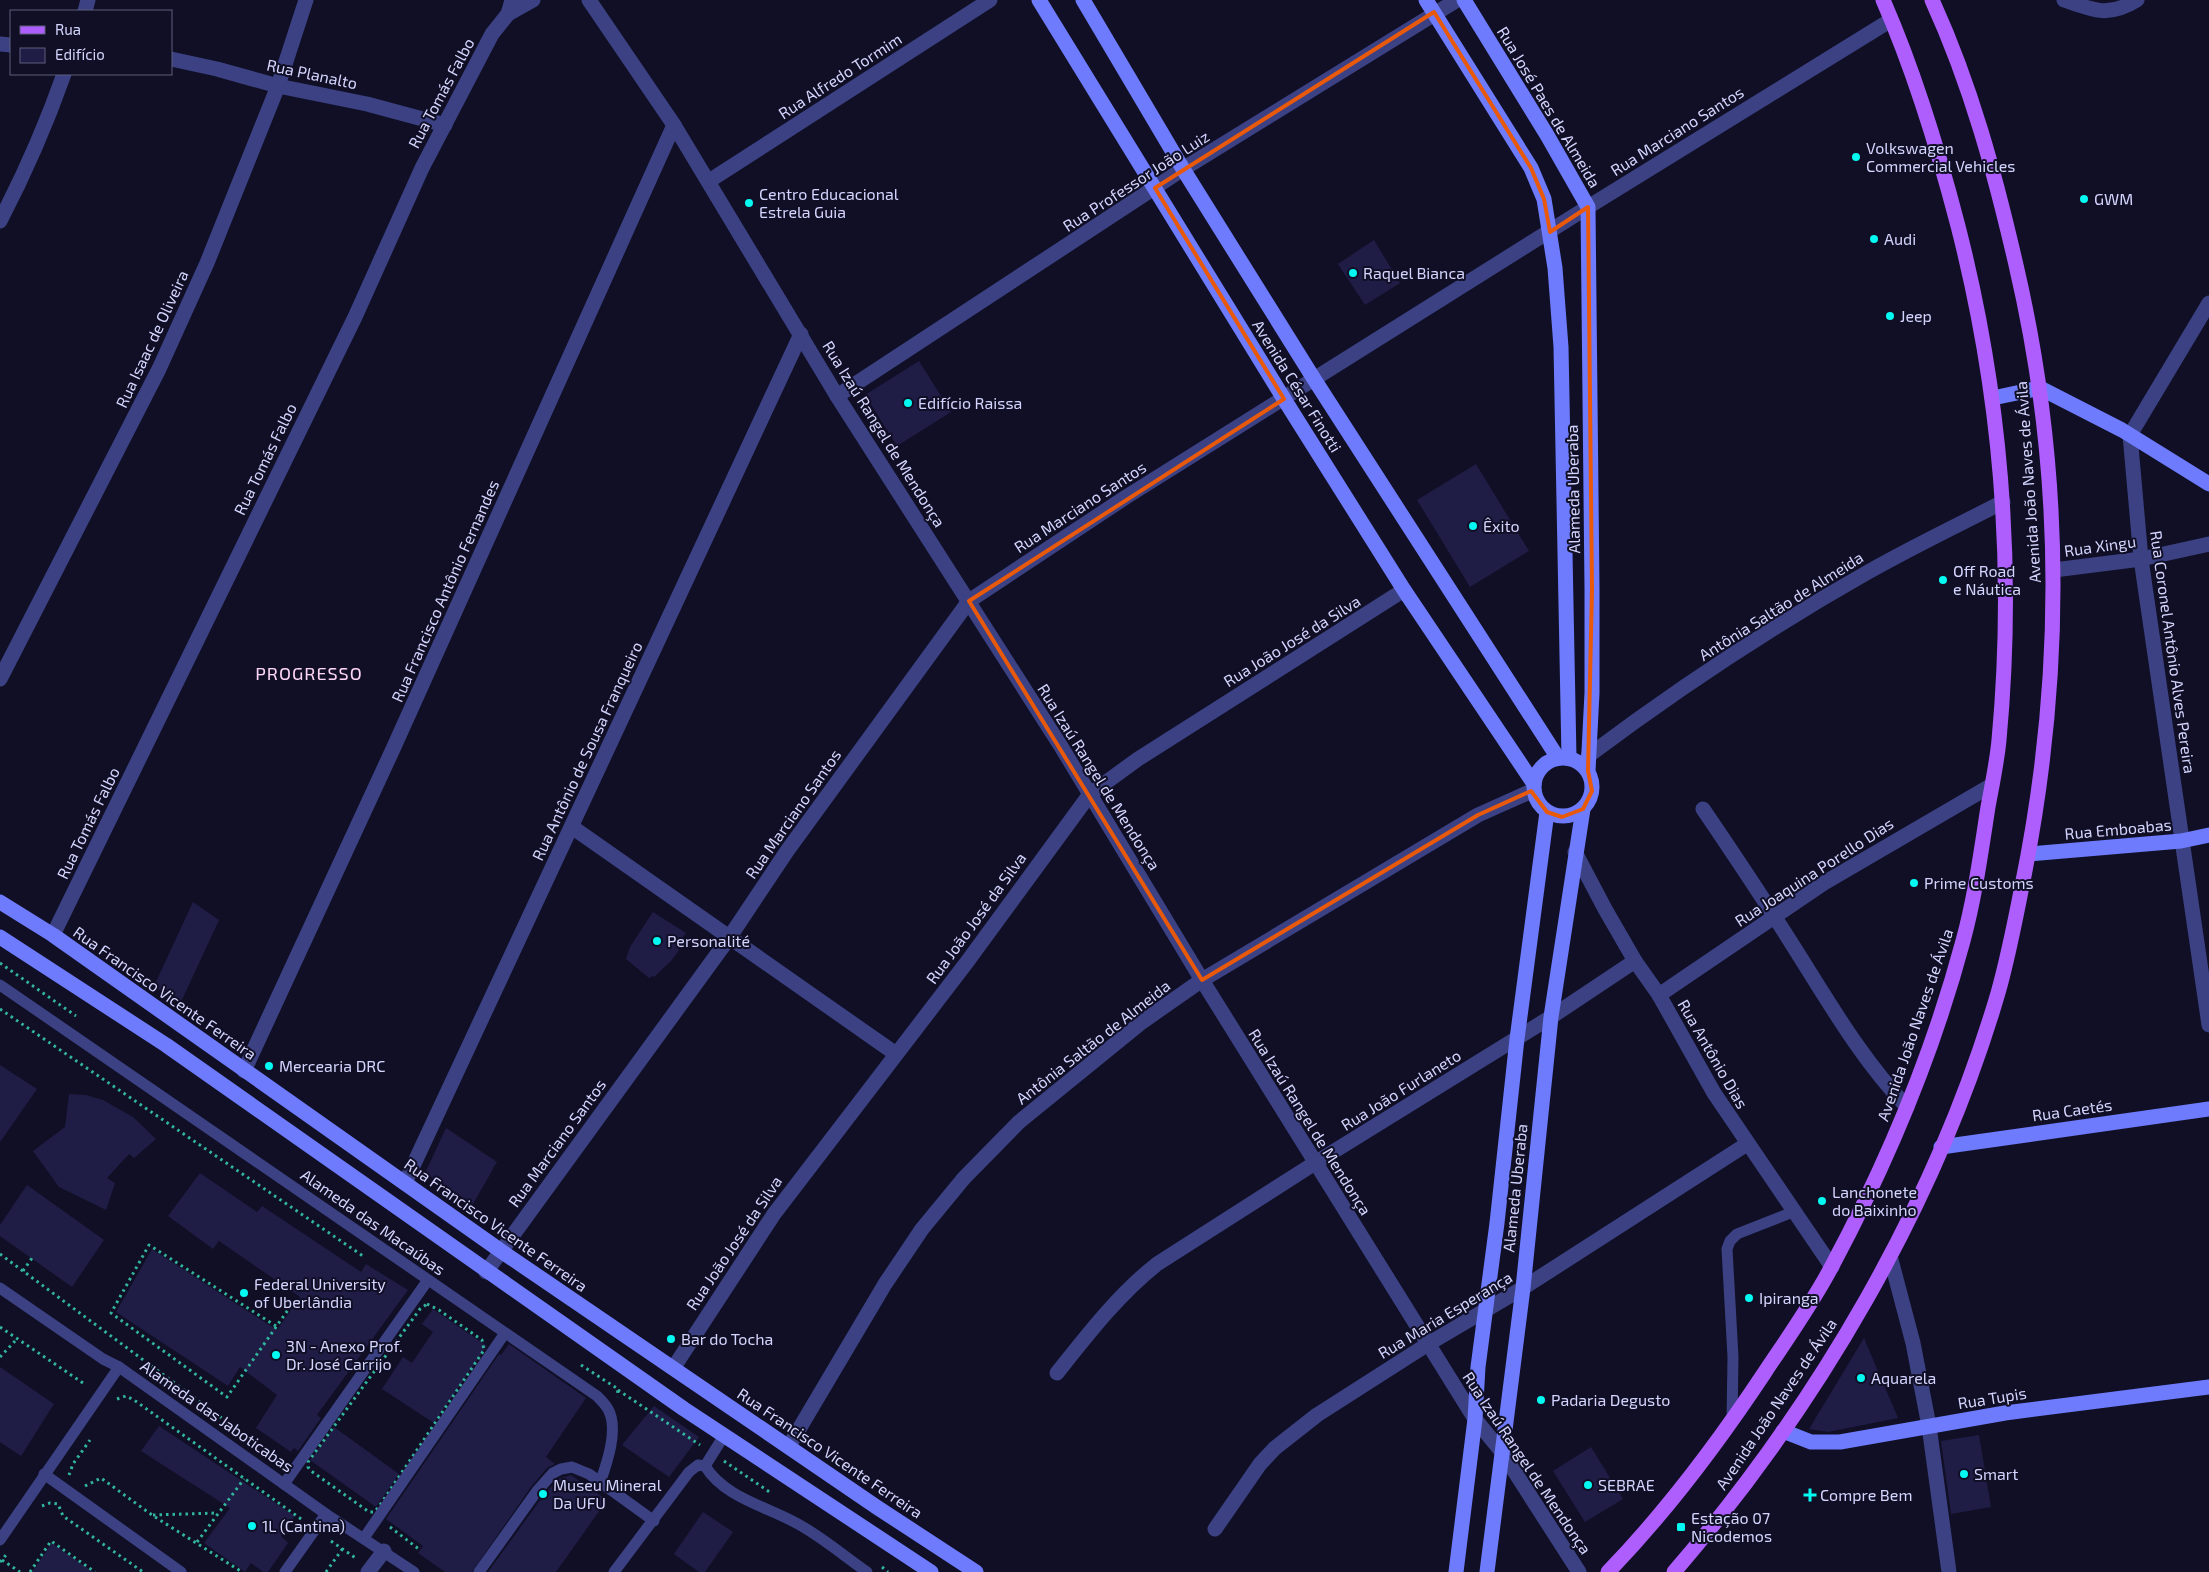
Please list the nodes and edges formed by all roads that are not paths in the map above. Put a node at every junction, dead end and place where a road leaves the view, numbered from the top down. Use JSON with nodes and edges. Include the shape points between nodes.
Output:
{"nodes":[{"id":1,"x":306,"y":0,"type":"edge"},
{"id":2,"x":533,"y":0,"type":"edge"},
{"id":3,"x":589,"y":0,"type":"edge"},
{"id":4,"x":990,"y":0,"type":"edge"},
{"id":5,"x":1039,"y":0,"type":"edge"},
{"id":6,"x":1083,"y":0,"type":"edge"},
{"id":7,"x":1457,"y":0,"type":"edge"},
{"id":8,"x":1464,"y":0,"type":"edge"},
{"id":9,"x":1882,"y":0,"type":"edge"},
{"id":10,"x":1932,"y":0,"type":"edge"},
{"id":11,"x":2064,"y":0,"type":"edge"},
{"id":12,"x":2137,"y":0,"type":"edge"},
{"id":13,"x":1430,"y":6,"type":"edge"},
{"id":14,"x":510,"y":7,"type":"edge"},
{"id":15,"x":1891,"y":20,"type":"junction"},
{"id":16,"x":172,"y":59,"type":"edge"},
{"id":17,"x":64,"y":75,"type":"edge"},
{"id":18,"x":278,"y":86,"type":"junction"},
{"id":19,"x":445,"y":125,"type":"junction"},
{"id":20,"x":674,"y":125,"type":"junction"},
{"id":21,"x":1183,"y":169,"type":"junction"},
{"id":22,"x":709,"y":181,"type":"junction"},
{"id":23,"x":1155,"y":188,"type":"junction"},
{"id":24,"x":1588,"y":206,"type":"junction"},
{"id":25,"x":0,"y":221,"type":"edge"},
{"id":26,"x":1550,"y":232,"type":"junction"},
{"id":27,"x":2209,"y":303,"type":"edge"},
{"id":28,"x":801,"y":334,"type":"junction"},
{"id":29,"x":1314,"y":379,"type":"junction"},
{"id":30,"x":2040,"y":388,"type":"junction"},
{"id":31,"x":837,"y":396,"type":"junction"},
{"id":32,"x":1993,"y":398,"type":"junction"},
{"id":33,"x":1284,"y":399,"type":"junction"},
{"id":34,"x":2130,"y":435,"type":"junction"},
{"id":35,"x":2209,"y":484,"type":"edge"},
{"id":36,"x":2003,"y":502,"type":"junction"},
{"id":37,"x":2209,"y":544,"type":"edge"},
{"id":38,"x":2141,"y":559,"type":"junction"},
{"id":39,"x":2054,"y":570,"type":"junction"},
{"id":40,"x":1404,"y":590,"type":"junction"},
{"id":41,"x":968,"y":601,"type":"junction"},
{"id":42,"x":0,"y":679,"type":"edge"},
{"id":43,"x":1564,"y":758,"type":"junction"},
{"id":44,"x":1588,"y":763,"type":"junction"},
{"id":45,"x":1992,"y":785,"type":"junction"},
{"id":46,"x":1534,"y":787,"type":"junction"},
{"id":47,"x":1090,"y":794,"type":"junction"},
{"id":48,"x":1583,"y":809,"type":"junction"},
{"id":49,"x":1703,"y":809,"type":"dead end"},
{"id":50,"x":1547,"y":812,"type":"junction"},
{"id":51,"x":572,"y":827,"type":"junction"},
{"id":52,"x":2209,"y":835,"type":"edge"},
{"id":53,"x":2181,"y":841,"type":"junction"},
{"id":54,"x":1575,"y":852,"type":"junction"},
{"id":55,"x":2029,"y":854,"type":"junction"},
{"id":56,"x":0,"y":902,"type":"edge"},
{"id":57,"x":1775,"y":917,"type":"junction"},
{"id":58,"x":53,"y":935,"type":"junction"},
{"id":59,"x":0,"y":937,"type":"edge"},
{"id":60,"x":728,"y":938,"type":"junction"},
{"id":61,"x":1635,"y":961,"type":"junction"},
{"id":62,"x":1202,"y":980,"type":"junction"},
{"id":63,"x":0,"y":985,"type":"edge"},
{"id":64,"x":1659,"y":995,"type":"junction"},
{"id":65,"x":1551,"y":1017,"type":"junction"},
{"id":66,"x":2209,"y":1025,"type":"edge"},
{"id":67,"x":1517,"y":1039,"type":"junction"},
{"id":68,"x":896,"y":1054,"type":"junction"},
{"id":69,"x":244,"y":1071,"type":"junction"},
{"id":70,"x":1907,"y":1107,"type":"junction"},
{"id":71,"x":2209,"y":1109,"type":"edge"},
{"id":72,"x":1747,"y":1144,"type":"junction"},
{"id":73,"x":1940,"y":1147,"type":"junction"},
{"id":74,"x":1315,"y":1163,"type":"junction"},
{"id":75,"x":405,"y":1183,"type":"junction"},
{"id":76,"x":1793,"y":1212,"type":"junction"},
{"id":77,"x":501,"y":1251,"type":"junction"},
{"id":78,"x":1890,"y":1256,"type":"junction"},
{"id":79,"x":1832,"y":1267,"type":"junction"},
{"id":80,"x":486,"y":1272,"type":"junction"},
{"id":81,"x":428,"y":1280,"type":"junction"},
{"id":82,"x":0,"y":1288,"type":"edge"},
{"id":83,"x":1522,"y":1288,"type":"junction"},
{"id":84,"x":1486,"y":1311,"type":"junction"},
{"id":85,"x":505,"y":1334,"type":"junction"},
{"id":86,"x":1428,"y":1344,"type":"junction"},
{"id":87,"x":119,"y":1367,"type":"junction"},
{"id":88,"x":674,"y":1368,"type":"junction"},
{"id":89,"x":1057,"y":1373,"type":"dead end"},
{"id":90,"x":2209,"y":1387,"type":"edge"},
{"id":91,"x":1475,"y":1419,"type":"junction"},
{"id":92,"x":1732,"y":1423,"type":"junction"},
{"id":93,"x":1929,"y":1426,"type":"junction"},
{"id":94,"x":1783,"y":1431,"type":"junction"},
{"id":95,"x":725,"y":1434,"type":"junction"},
{"id":96,"x":790,"y":1446,"type":"junction"},
{"id":97,"x":1502,"y":1452,"type":"junction"},
{"id":98,"x":705,"y":1466,"type":"junction"},
{"id":99,"x":44,"y":1474,"type":"junction"},
{"id":100,"x":600,"y":1483,"type":"junction"},
{"id":101,"x":284,"y":1484,"type":"junction"},
{"id":102,"x":326,"y":1514,"type":"junction"},
{"id":103,"x":654,"y":1521,"type":"junction"},
{"id":104,"x":1215,"y":1529,"type":"dead end"},
{"id":105,"x":364,"y":1538,"type":"junction"},
{"id":106,"x":0,"y":1540,"type":"edge"},
{"id":107,"x":384,"y":1551,"type":"junction"},
{"id":108,"x":180,"y":1572,"type":"edge"},
{"id":109,"x":285,"y":1572,"type":"edge"},
{"id":110,"x":368,"y":1572,"type":"edge"},
{"id":111,"x":414,"y":1572,"type":"edge"},
{"id":112,"x":479,"y":1572,"type":"edge"},
{"id":113,"x":614,"y":1572,"type":"edge"},
{"id":114,"x":867,"y":1572,"type":"edge"},
{"id":115,"x":931,"y":1572,"type":"edge"},
{"id":116,"x":976,"y":1572,"type":"edge"},
{"id":117,"x":1456,"y":1572,"type":"edge"},
{"id":118,"x":1487,"y":1572,"type":"edge"},
{"id":119,"x":1579,"y":1572,"type":"edge"},
{"id":120,"x":1608,"y":1572,"type":"edge"},
{"id":121,"x":1674,"y":1572,"type":"edge"},
{"id":122,"x":1949,"y":1572,"type":"edge"}],
"edges":[{"from":1,"to":18,"type":"street","name":"Rua Isaac de Oliveira"},
{"from":2,"to":14,"type":"street"},
{"from":3,"to":20,"type":"street","name":"Rua Izaú Rangel de Mendonça"},
{"from":4,"to":22,"type":"street","name":"Rua Alfredo Tormim"},
{"from":5,"to":23,"type":"main road","name":"Avenida César Finotti"},
{"from":6,"to":21,"type":"main road","name":"Avenida César Finotti"},
{"from":7,"to":13,"type":"street","name":"Rua Professor João Luiz"},
{"from":8,"to":24,"type":"main road","name":"Rua José Paes de Almeida"},
{"from":9,"to":15,"type":"main road","name":"Avenida João Naves de Ávila"},
{"from":10,"to":30,"type":"main road","name":"Avenida João Naves de Ávila","via":[[1964,77],[1997,182],[2028,316]]},
{"from":11,"to":12,"type":"street","via":[[2098,12],[2126,7]]},
{"from":13,"to":21,"type":"street","name":"Rua Professor João Luiz","via":[[1300,98]]},
{"from":13,"to":26,"type":"main road","via":[[1531,168],[1544,199]]},
{"from":14,"to":19,"type":"street","name":"Rua Tomás Falbo"},
{"from":15,"to":24,"type":"street","name":"Rua Marciano Santos"},
{"from":15,"to":32,"type":"main road","name":"Avenida João Naves de Ávila","via":[[1940,158],[1970,276]]},
{"from":16,"to":18,"type":"street","name":"Rua Planalto"},
{"from":17,"to":25,"type":"street","via":[[38,143]]},
{"from":18,"to":19,"type":"street","name":"Rua Planalto","via":[[367,104]]},
{"from":18,"to":42,"type":"street","name":"Rua Isaac de Oliveira","via":[[207,263],[159,370]]},
{"from":19,"to":58,"type":"street","name":"Rua Tomás Falbo"},
{"from":20,"to":22,"type":"street","name":"Rua Izaú Rangel de Mendonça"},
{"from":20,"to":69,"type":"street","name":"Rua Francisco Antônio Fernandes"},
{"from":21,"to":23,"type":"street","name":"Rua Professor João Luiz"},
{"from":21,"to":29,"type":"main road","name":"Avenida César Finotti"},
{"from":22,"to":28,"type":"street","name":"Rua Izaú Rangel de Mendonça"},
{"from":23,"to":31,"type":"street","name":"Rua Professor João Luiz"},
{"from":23,"to":33,"type":"main road","name":"Avenida César Finotti"},
{"from":24,"to":26,"type":"street","name":"Rua Marciano Santos"},
{"from":24,"to":44,"type":"main road","name":"Alameda Uberaba","via":[[1592,693]]},
{"from":26,"to":29,"type":"street","name":"Rua Marciano Santos"},
{"from":26,"to":43,"type":"main road","name":"Alameda Uberaba","via":[[1561,346]]},
{"from":27,"to":34,"type":"street"},
{"from":28,"to":31,"type":"street","name":"Rua Izaú Rangel de Mendonça"},
{"from":28,"to":51,"type":"street","name":"Rua Antônio de Sousa Franqueiro"},
{"from":29,"to":33,"type":"street","name":"Rua Marciano Santos"},
{"from":29,"to":43,"type":"main road","name":"Avenida César Finotti"},
{"from":30,"to":32,"type":"main road"},
{"from":30,"to":34,"type":"main road"},
{"from":30,"to":39,"type":"main road","name":"Avenida João Naves de Ávila"},
{"from":31,"to":41,"type":"street","name":"Rua Izaú Rangel de Mendonça"},
{"from":32,"to":36,"type":"main road","name":"Avenida João Naves de Ávila"},
{"from":33,"to":40,"type":"main road","name":"Avenida César Finotti"},
{"from":33,"to":41,"type":"street","name":"Rua Marciano Santos"},
{"from":34,"to":35,"type":"main road"},
{"from":34,"to":38,"type":"street","name":"Rua Coronel Antônio Alves Pereira"},
{"from":36,"to":44,"type":"street","name":"Antônia Saltão de Almeida","via":[[1868,572],[1754,641],[1649,710]]},
{"from":36,"to":45,"type":"main road","name":"Avenida João Naves de Ávila","via":[[2006,625],[1999,745]]},
{"from":37,"to":38,"type":"street","name":"Rua Xingu"},
{"from":38,"to":39,"type":"street","name":"Rua Xingu"},
{"from":38,"to":53,"type":"street","name":"Rua Coronel Antônio Alves Pereira"},
{"from":39,"to":55,"type":"main road","name":"Avenida João Naves de Ávila","via":[[2046,748]]},
{"from":40,"to":46,"type":"main road","name":"Avenida César Finotti"},
{"from":40,"to":47,"type":"street","name":"Rua João José da Silva","via":[[1138,759]]},
{"from":41,"to":47,"type":"street","name":"Rua Izaú Rangel de Mendonça"},
{"from":41,"to":60,"type":"street","name":"Rua Marciano Santos"},
{"from":43,"to":44,"type":"main road"},
{"from":43,"to":46,"type":"main road","via":[[1549,761],[1542,767]]},
{"from":44,"to":48,"type":"main road","name":"Alameda Uberaba","via":[[1592,791]]},
{"from":45,"to":57,"type":"street","name":"Rua Joaquina Porello Dias","via":[[1824,883]]},
{"from":45,"to":70,"type":"main road","name":"Avenida João Naves de Ávila","via":[[1978,878],[1963,941]]},
{"from":46,"to":50,"type":"main road","via":[[1536,798]]},
{"from":46,"to":62,"type":"street","name":"Antônia Saltão de Almeida","via":[[1478,815]]},
{"from":47,"to":62,"type":"street","name":"Rua Izaú Rangel de Mendonça"},
{"from":47,"to":68,"type":"street","name":"Rua João José da Silva"},
{"from":48,"to":50,"type":"main road","via":[[1577,814],[1562,817]]},
{"from":48,"to":54,"type":"main road","name":"Alameda Uberaba"},
{"from":49,"to":57,"type":"street"},
{"from":50,"to":67,"type":"main road","name":"Alameda Uberaba"},
{"from":51,"to":60,"type":"street"},
{"from":51,"to":75,"type":"street","name":"Rua Antônio de Sousa Franqueiro"},
{"from":52,"to":53,"type":"main road","name":"Rua Emboabas"},
{"from":53,"to":55,"type":"main road","name":"Rua Emboabas"},
{"from":53,"to":66,"type":"street","name":"Rua Coronel Antônio Alves Pereira"},
{"from":54,"to":61,"type":"street","name":"Rua Antônio Dias"},
{"from":54,"to":65,"type":"main road","name":"Alameda Uberaba"},
{"from":55,"to":73,"type":"main road","name":"Avenida João Naves de Ávila","via":[[1998,992],[1961,1099]]},
{"from":56,"to":58,"type":"main road","name":"Rua Francisco Vicente Ferreira"},
{"from":57,"to":64,"type":"street","name":"Rua Joaquina Porello Dias"},
{"from":57,"to":70,"type":"street","via":[[1858,1049]]},
{"from":58,"to":69,"type":"main road","name":"Rua Francisco Vicente Ferreira"},
{"from":59,"to":80,"type":"main road","via":[[166,1046]]},
{"from":60,"to":68,"type":"street"},
{"from":60,"to":77,"type":"street","name":"Rua Marciano Santos"},
{"from":61,"to":64,"type":"street","name":"Rua Antônio Dias"},
{"from":61,"to":65,"type":"street","name":"Rua João Furlaneto"},
{"from":62,"to":74,"type":"street","name":"Rua Izaú Rangel de Mendonça"},
{"from":62,"to":96,"type":"street","name":"Antônia Saltão de Almeida","via":[[1142,1022],[1019,1122],[964,1178],[922,1229],[885,1284]]},
{"from":63,"to":81,"type":"lane","name":"Alameda das Macaúbas"},
{"from":64,"to":72,"type":"street","name":"Rua Antônio Dias"},
{"from":65,"to":67,"type":"street","name":"Rua João Furlaneto"},
{"from":65,"to":83,"type":"main road","name":"Alameda Uberaba"},
{"from":67,"to":74,"type":"street","name":"Rua João Furlaneto"},
{"from":67,"to":84,"type":"main road","name":"Alameda Uberaba"},
{"from":68,"to":88,"type":"street","name":"Rua João José da Silva","via":[[774,1214]]},
{"from":69,"to":75,"type":"main road","name":"Rua Francisco Vicente Ferreira"},
{"from":70,"to":79,"type":"main road","name":"Avenida João Naves de Ávila"},
{"from":71,"to":73,"type":"main road","name":"Rua Caetés"},
{"from":72,"to":76,"type":"street","name":"Rua Antônio Dias"},
{"from":72,"to":83,"type":"street","name":"Rua Maria Esperança"},
{"from":73,"to":78,"type":"main road","name":"Avenida João Naves de Ávila"},
{"from":74,"to":86,"type":"street","name":"Rua Izaú Rangel de Mendonça"},
{"from":74,"to":89,"type":"street","name":"Rua João Furlaneto","via":[[1180,1248],[1134,1282]]},
{"from":75,"to":77,"type":"main road","name":"Rua Francisco Vicente Ferreira"},
{"from":76,"to":79,"type":"street","name":"Rua Antônio Dias"},
{"from":76,"to":92,"type":"lane","via":[[1737,1234],[1727,1249],[1733,1357]]},
{"from":77,"to":80,"type":"street","name":"Rua Marciano Santos"},
{"from":77,"to":88,"type":"main road","name":"Rua Francisco Vicente Ferreira"},
{"from":78,"to":93,"type":"street","via":[[1913,1343]]},
{"from":78,"to":94,"type":"main road","name":"Avenida João Naves de Ávila","via":[[1861,1310]]},
{"from":79,"to":92,"type":"main road","name":"Avenida João Naves de Ávila"},
{"from":80,"to":95,"type":"main road"},
{"from":81,"to":85,"type":"lane","name":"Alameda das Macaúbas"},
{"from":81,"to":101,"type":"lane"},
{"from":82,"to":87,"type":"lane","name":"Alameda das Jaboticabas"},
{"from":83,"to":84,"type":"street","name":"Rua Maria Esperança"},
{"from":83,"to":97,"type":"main road","name":"Alameda Uberaba"},
{"from":84,"to":86,"type":"street","name":"Rua Maria Esperança"},
{"from":84,"to":91,"type":"main road","name":"Alameda Uberaba"},
{"from":85,"to":100,"type":"lane","name":"Alameda das Macaúbas","via":[[598,1396],[608,1410],[612,1441]]},
{"from":85,"to":105,"type":"lane"},
{"from":86,"to":91,"type":"street","name":"Rua Izaú Rangel de Mendonça"},
{"from":86,"to":104,"type":"street","name":"Rua Maria Esperança","via":[[1317,1415],[1275,1448],[1260,1464]]},
{"from":87,"to":99,"type":"lane"},
{"from":87,"to":101,"type":"lane","name":"Alameda das Jaboticabas"},
{"from":88,"to":96,"type":"main road","name":"Rua Francisco Vicente Ferreira"},
{"from":90,"to":93,"type":"main road","name":"Rua Tupis"},
{"from":91,"to":97,"type":"street","name":"Rua Izaú Rangel de Mendonça"},
{"from":91,"to":117,"type":"main road","name":"Alameda Uberaba"},
{"from":92,"to":120,"type":"main road","name":"Avenida João Naves de Ávila","via":[[1662,1512]]},
{"from":93,"to":94,"type":"main road","name":"Rua Tupis","via":[[1825,1443],[1811,1442]]},
{"from":93,"to":122,"type":"street"},
{"from":94,"to":121,"type":"main road","name":"Avenida João Naves de Ávila","via":[[1710,1531]]},
{"from":95,"to":98,"type":"lane"},
{"from":95,"to":115,"type":"main road"},
{"from":96,"to":116,"type":"main road","name":"Rua Francisco Vicente Ferreira"},
{"from":97,"to":118,"type":"main road","name":"Alameda Uberaba"},
{"from":97,"to":119,"type":"street","name":"Rua Izaú Rangel de Mendonça"},
{"from":98,"to":103,"type":"lane","via":[[698,1465],[689,1472]]},
{"from":98,"to":114,"type":"lane","via":[[727,1488],[799,1524]]},
{"from":99,"to":106,"type":"lane"},
{"from":99,"to":108,"type":"lane"},
{"from":100,"to":103,"type":"lane"},
{"from":100,"to":112,"type":"lane","via":[[572,1467],[553,1473]]},
{"from":101,"to":102,"type":"lane","name":"Alameda das Jaboticabas"},
{"from":102,"to":105,"type":"lane","name":"Alameda das Jaboticabas"},
{"from":102,"to":109,"type":"lane"},
{"from":103,"to":113,"type":"lane"},
{"from":105,"to":107,"type":"lane","name":"Alameda das Jaboticabas"},
{"from":107,"to":110,"type":"street"},
{"from":107,"to":111,"type":"lane","name":"Alameda das Jaboticabas"}]}
